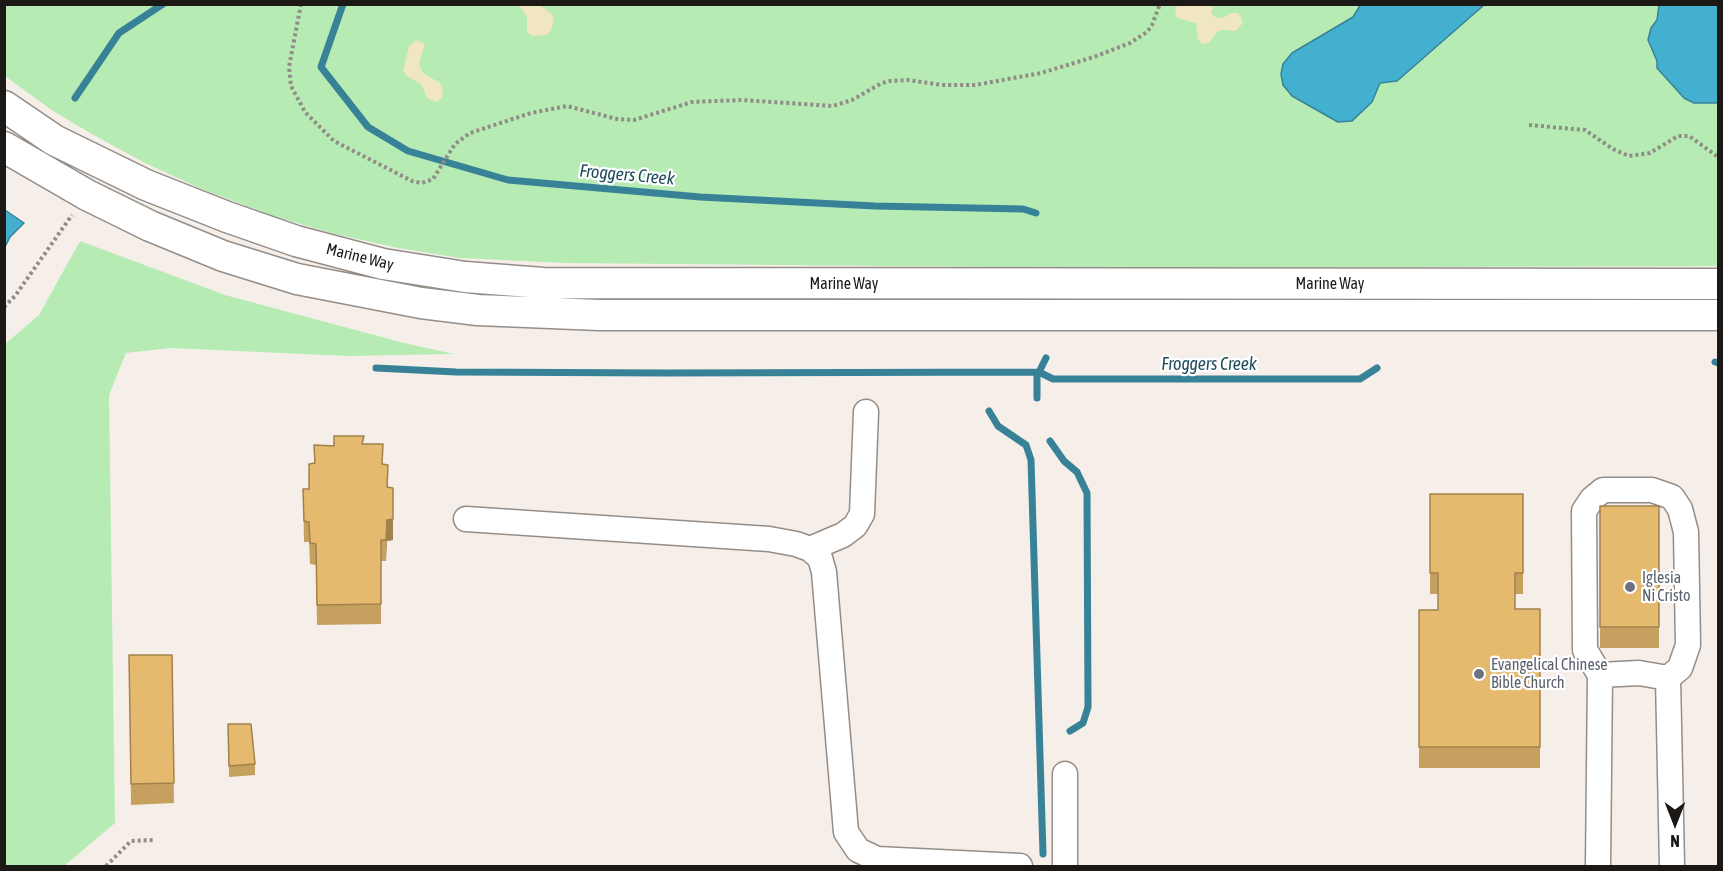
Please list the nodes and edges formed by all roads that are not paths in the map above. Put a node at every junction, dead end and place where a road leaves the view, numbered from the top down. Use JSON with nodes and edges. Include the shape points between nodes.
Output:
{"nodes":[{"id":1,"x":4,"y":106,"type":"edge"},
{"id":2,"x":4,"y":147,"type":"edge"},
{"id":3,"x":1719,"y":284,"type":"edge"},
{"id":4,"x":1719,"y":315,"type":"edge"},
{"id":5,"x":866,"y":412,"type":"dead end"},
{"id":6,"x":466,"y":519,"type":"dead end"},
{"id":7,"x":810,"y":549,"type":"junction"},
{"id":8,"x":1600,"y":675,"type":"junction"},
{"id":9,"x":1668,"y":678,"type":"junction"},
{"id":10,"x":1065,"y":774,"type":"dead end"},
{"id":11,"x":1020,"y":867,"type":"edge"},
{"id":12,"x":1065,"y":867,"type":"edge"},
{"id":13,"x":1599,"y":867,"type":"edge"},
{"id":14,"x":1672,"y":867,"type":"edge"}],
"edges":[{"from":1,"to":3,"type":"main road","name":"Marine Way","via":[[54,140],[146,185],[227,217],[296,241],[383,264],[465,277],[543,283]]},
{"from":2,"to":4,"type":"main road","name":"Marine Way","via":[[87,195],[223,256],[297,279],[478,310],[599,315]]},
{"from":5,"to":7,"type":"street","via":[[862,514],[843,535]]},
{"from":6,"to":7,"type":"street","via":[[769,539]]},
{"from":7,"to":11,"type":"street","via":[[820,558],[824,572],[846,831],[858,850],[877,859]]},
{"from":8,"to":9,"type":"street","via":[[1639,673]]},
{"from":8,"to":9,"type":"street","via":[[1585,650],[1584,512],[1603,490],[1652,490],[1672,496],[1686,532],[1688,645],[1680,668]]},
{"from":8,"to":13,"type":"street"},
{"from":9,"to":14,"type":"street"},
{"from":10,"to":12,"type":"street"}]}
